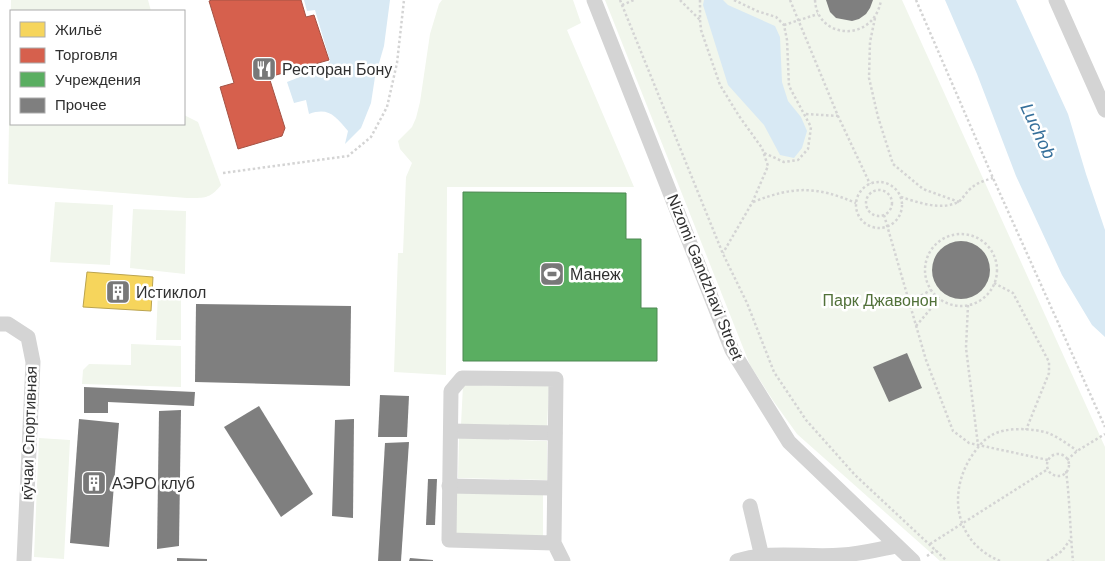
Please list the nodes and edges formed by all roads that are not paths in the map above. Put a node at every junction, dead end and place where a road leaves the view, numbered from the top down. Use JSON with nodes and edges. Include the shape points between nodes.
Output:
{"nodes":[{"id":1,"x":594,"y":0,"type":"edge"},
{"id":2,"x":1056,"y":0,"type":"edge"},
{"id":3,"x":1105,"y":110,"type":"edge"},
{"id":4,"x":0,"y":324,"type":"edge"},
{"id":5,"x":451,"y":431,"type":"junction"},
{"id":6,"x":555,"y":433,"type":"junction"},
{"id":7,"x":450,"y":486,"type":"junction"},
{"id":8,"x":554,"y":488,"type":"junction"},
{"id":9,"x":750,"y":506,"type":"dead end"},
{"id":10,"x":554,"y":543,"type":"junction"},
{"id":11,"x":896,"y":546,"type":"junction"},
{"id":12,"x":762,"y":557,"type":"junction"},
{"id":13,"x":24,"y":561,"type":"edge"},
{"id":14,"x":563,"y":561,"type":"edge"},
{"id":15,"x":737,"y":561,"type":"edge"},
{"id":16,"x":913,"y":561,"type":"edge"}],
"edges":[{"from":1,"to":11,"type":"street","name":"Nizomi Gandzhavi Street","via":[[732,350],[789,442]]},
{"from":2,"to":3,"type":"street"},
{"from":4,"to":13,"type":"street","name":"кӯчаи Спортивная","via":[[8,324],[28,337],[33,362]]},
{"from":5,"to":6,"type":"street"},
{"from":5,"to":6,"type":"street","via":[[451,391],[462,378],[556,379]]},
{"from":5,"to":7,"type":"street"},
{"from":6,"to":8,"type":"street"},
{"from":7,"to":8,"type":"street"},
{"from":7,"to":10,"type":"street","via":[[448,540]]},
{"from":8,"to":10,"type":"street"},
{"from":9,"to":12,"type":"street"},
{"from":10,"to":14,"type":"street"},
{"from":11,"to":12,"type":"street","via":[[843,556]]},
{"from":11,"to":16,"type":"street","name":"Nizomi Gandzhavi Street"},
{"from":12,"to":15,"type":"street"}]}
